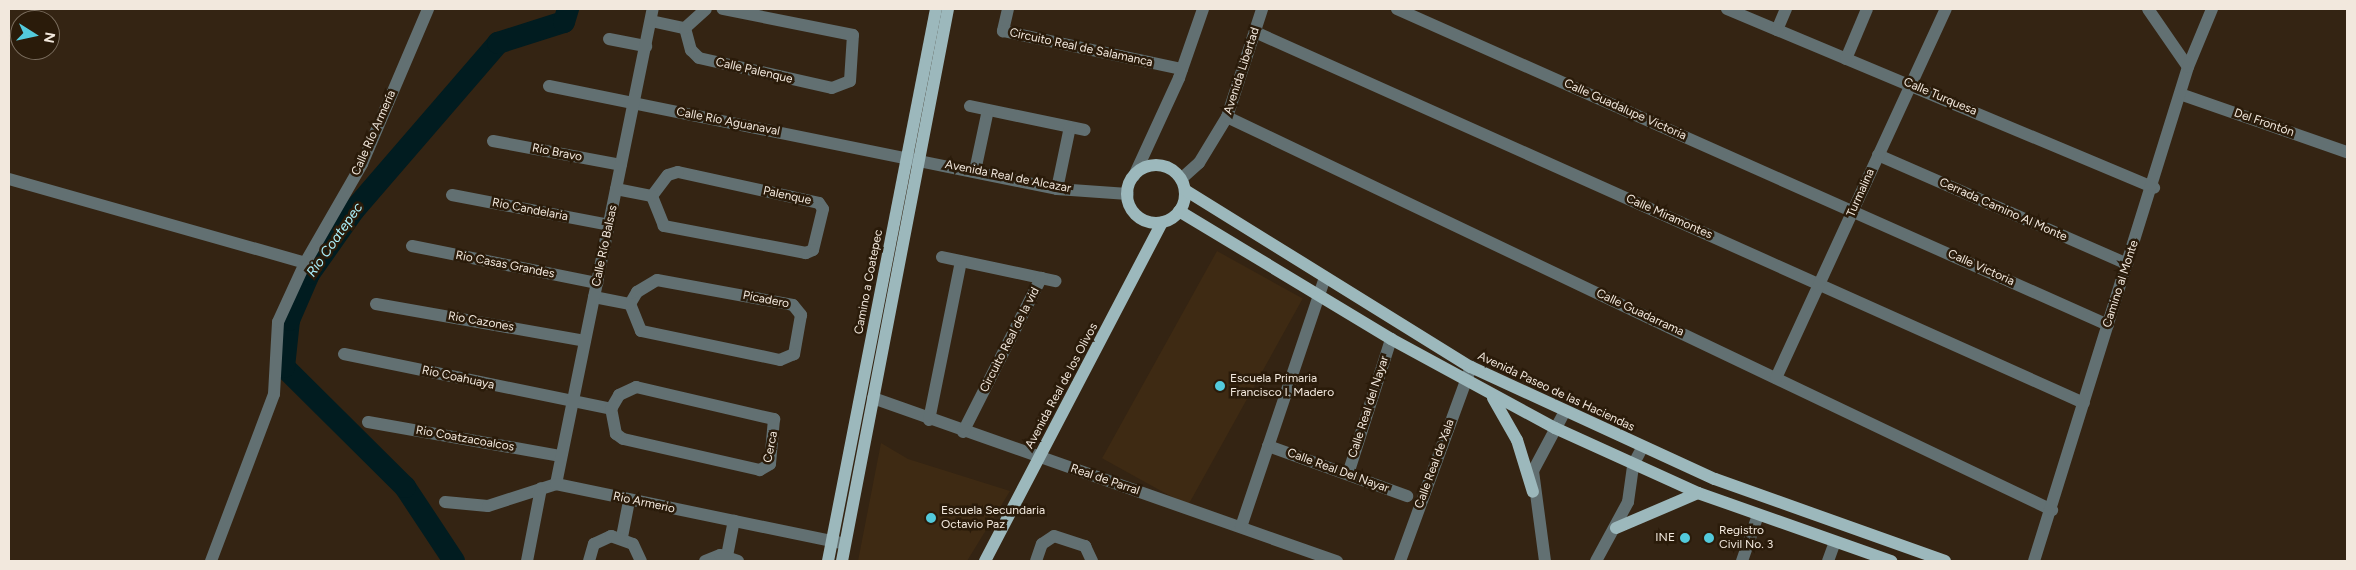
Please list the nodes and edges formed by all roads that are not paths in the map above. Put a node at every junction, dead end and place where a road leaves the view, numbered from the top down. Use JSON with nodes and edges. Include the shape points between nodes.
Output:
{"nodes":[{"id":1,"x":428,"y":9,"type":"edge"},
{"id":2,"x":706,"y":9,"type":"edge"},
{"id":3,"x":723,"y":9,"type":"edge"},
{"id":4,"x":936,"y":9,"type":"edge"},
{"id":5,"x":948,"y":9,"type":"edge"},
{"id":6,"x":1008,"y":9,"type":"edge"},
{"id":7,"x":1203,"y":9,"type":"edge"},
{"id":8,"x":1262,"y":9,"type":"edge"},
{"id":9,"x":1397,"y":9,"type":"edge"},
{"id":10,"x":1727,"y":9,"type":"edge"},
{"id":11,"x":1786,"y":9,"type":"edge"},
{"id":12,"x":1867,"y":9,"type":"edge"},
{"id":13,"x":1946,"y":9,"type":"edge"},
{"id":14,"x":2148,"y":9,"type":"edge"},
{"id":15,"x":2212,"y":9,"type":"edge"},
{"id":16,"x":652,"y":15,"type":"edge"},
{"id":17,"x":685,"y":28,"type":"junction"},
{"id":18,"x":1777,"y":30,"type":"junction"},
{"id":19,"x":1255,"y":32,"type":"junction"},
{"id":20,"x":609,"y":39,"type":"dead end"},
{"id":21,"x":646,"y":46,"type":"junction"},
{"id":22,"x":1846,"y":58,"type":"junction"},
{"id":23,"x":2188,"y":67,"type":"junction"},
{"id":24,"x":1182,"y":69,"type":"junction"},
{"id":25,"x":1909,"y":84,"type":"junction"},
{"id":26,"x":549,"y":86,"type":"dead end"},
{"id":27,"x":2180,"y":94,"type":"junction"},
{"id":28,"x":634,"y":103,"type":"junction"},
{"id":29,"x":970,"y":106,"type":"dead end"},
{"id":30,"x":988,"y":110,"type":"junction"},
{"id":31,"x":1227,"y":117,"type":"junction"},
{"id":32,"x":1070,"y":127,"type":"junction"},
{"id":33,"x":1085,"y":130,"type":"dead end"},
{"id":34,"x":493,"y":141,"type":"dead end"},
{"id":35,"x":2347,"y":152,"type":"edge"},
{"id":36,"x":1878,"y":155,"type":"junction"},
{"id":37,"x":913,"y":159,"type":"junction"},
{"id":38,"x":621,"y":165,"type":"junction"},
{"id":39,"x":975,"y":171,"type":"junction"},
{"id":40,"x":1134,"y":176,"type":"junction"},
{"id":41,"x":9,"y":179,"type":"edge"},
{"id":42,"x":1183,"y":184,"type":"junction"},
{"id":43,"x":2154,"y":188,"type":"junction"},
{"id":44,"x":1057,"y":189,"type":"junction"},
{"id":45,"x":616,"y":190,"type":"junction"},
{"id":46,"x":1128,"y":194,"type":"junction"},
{"id":47,"x":452,"y":195,"type":"dead end"},
{"id":48,"x":652,"y":196,"type":"junction"},
{"id":49,"x":1179,"y":211,"type":"junction"},
{"id":50,"x":1853,"y":212,"type":"junction"},
{"id":51,"x":1162,"y":222,"type":"junction"},
{"id":52,"x":609,"y":225,"type":"junction"},
{"id":53,"x":412,"y":246,"type":"dead end"},
{"id":54,"x":942,"y":257,"type":"dead end"},
{"id":55,"x":960,"y":262,"type":"junction"},
{"id":56,"x":305,"y":263,"type":"junction"},
{"id":57,"x":2128,"y":264,"type":"junction"},
{"id":58,"x":1041,"y":278,"type":"junction"},
{"id":59,"x":1324,"y":280,"type":"junction"},
{"id":60,"x":1055,"y":281,"type":"dead end"},
{"id":61,"x":597,"y":284,"type":"junction"},
{"id":62,"x":1818,"y":284,"type":"junction"},
{"id":63,"x":1319,"y":296,"type":"junction"},
{"id":64,"x":594,"y":297,"type":"junction"},
{"id":65,"x":376,"y":304,"type":"dead end"},
{"id":66,"x":630,"y":304,"type":"junction"},
{"id":67,"x":2108,"y":325,"type":"junction"},
{"id":68,"x":1391,"y":339,"type":"junction"},
{"id":69,"x":585,"y":341,"type":"junction"},
{"id":70,"x":344,"y":354,"type":"dead end"},
{"id":71,"x":1471,"y":367,"type":"junction"},
{"id":72,"x":1776,"y":378,"type":"junction"},
{"id":73,"x":1465,"y":382,"type":"junction"},
{"id":74,"x":873,"y":398,"type":"junction"},
{"id":75,"x":1493,"y":398,"type":"junction"},
{"id":76,"x":573,"y":401,"type":"junction"},
{"id":77,"x":2084,"y":403,"type":"junction"},
{"id":78,"x":611,"y":408,"type":"junction"},
{"id":79,"x":1564,"y":412,"type":"junction"},
{"id":80,"x":929,"y":420,"type":"junction"},
{"id":81,"x":368,"y":422,"type":"dead end"},
{"id":82,"x":1555,"y":428,"type":"junction"},
{"id":83,"x":963,"y":432,"type":"junction"},
{"id":84,"x":1268,"y":446,"type":"junction"},
{"id":85,"x":1642,"y":448,"type":"junction"},
{"id":86,"x":562,"y":456,"type":"junction"},
{"id":87,"x":1040,"y":457,"type":"junction"},
{"id":88,"x":1633,"y":465,"type":"junction"},
{"id":89,"x":1348,"y":474,"type":"junction"},
{"id":90,"x":556,"y":484,"type":"junction"},
{"id":91,"x":541,"y":488,"type":"junction"},
{"id":92,"x":1533,"y":492,"type":"junction"},
{"id":93,"x":1698,"y":493,"type":"junction"},
{"id":94,"x":1407,"y":496,"type":"dead end"},
{"id":95,"x":629,"y":500,"type":"junction"},
{"id":96,"x":445,"y":502,"type":"dead end"},
{"id":97,"x":2052,"y":510,"type":"junction"},
{"id":98,"x":1758,"y":515,"type":"junction"},
{"id":99,"x":734,"y":521,"type":"junction"},
{"id":100,"x":1241,"y":527,"type":"junction"},
{"id":101,"x":1616,"y":528,"type":"junction"},
{"id":102,"x":622,"y":537,"type":"junction"},
{"id":103,"x":832,"y":540,"type":"junction"},
{"id":104,"x":1835,"y":542,"type":"junction"},
{"id":105,"x":845,"y":544,"type":"junction"},
{"id":106,"x":732,"y":558,"type":"edge"},
{"id":107,"x":211,"y":561,"type":"edge"},
{"id":108,"x":527,"y":561,"type":"edge"},
{"id":109,"x":589,"y":561,"type":"edge"},
{"id":110,"x":641,"y":561,"type":"edge"},
{"id":111,"x":705,"y":561,"type":"edge"},
{"id":112,"x":828,"y":561,"type":"edge"},
{"id":113,"x":842,"y":561,"type":"edge"},
{"id":114,"x":985,"y":561,"type":"edge"},
{"id":115,"x":1036,"y":561,"type":"edge"},
{"id":116,"x":1092,"y":561,"type":"edge"},
{"id":117,"x":1337,"y":561,"type":"edge"},
{"id":118,"x":1400,"y":561,"type":"edge"},
{"id":119,"x":1545,"y":561,"type":"edge"},
{"id":120,"x":1596,"y":561,"type":"edge"},
{"id":121,"x":1742,"y":561,"type":"edge"},
{"id":122,"x":1828,"y":561,"type":"edge"},
{"id":123,"x":1891,"y":561,"type":"edge"},
{"id":124,"x":1945,"y":561,"type":"edge"},
{"id":125,"x":2034,"y":561,"type":"edge"}],
"edges":[{"from":1,"to":56,"type":"street","name":"Calle Río Armería","via":[[362,164]]},
{"from":2,"to":17,"type":"street"},
{"from":3,"to":17,"type":"street","name":"Calle Palenque","via":[[853,35],[850,81],[843,87],[832,88],[699,58],[691,50]]},
{"from":4,"to":37,"type":"main road","name":"Camino a Coatepec"},
{"from":5,"to":37,"type":"main road","name":"Camino a Coatepec"},
{"from":6,"to":24,"type":"street","name":"Circuito Real de Salamanca","via":[[1003,31]]},
{"from":7,"to":24,"type":"street"},
{"from":8,"to":19,"type":"street","name":"Avenida Libertad"},
{"from":9,"to":50,"type":"street","name":"Calle Guadalupe Victoria"},
{"from":10,"to":18,"type":"street","name":"Calle Turquesa"},
{"from":11,"to":18,"type":"street"},
{"from":12,"to":22,"type":"street"},
{"from":13,"to":25,"type":"street","name":"Turmalina"},
{"from":14,"to":23,"type":"street"},
{"from":15,"to":23,"type":"street","name":"Camino al Monte"},
{"from":16,"to":17,"type":"street"},
{"from":16,"to":21,"type":"street","name":"Calle Río Balsas"},
{"from":18,"to":22,"type":"street","name":"Calle Turquesa"},
{"from":19,"to":31,"type":"street","name":"Avenida Libertad"},
{"from":19,"to":62,"type":"street","name":"Calle Miramontes"},
{"from":20,"to":21,"type":"street"},
{"from":21,"to":28,"type":"street","name":"Calle Río Balsas"},
{"from":22,"to":25,"type":"street","name":"Calle Turquesa"},
{"from":23,"to":27,"type":"street","name":"Camino al Monte"},
{"from":24,"to":40,"type":"street"},
{"from":25,"to":36,"type":"street","name":"Turmalina"},
{"from":25,"to":43,"type":"street","name":"Calle Turquesa"},
{"from":26,"to":28,"type":"street","name":"Calle Río Aguanaval"},
{"from":27,"to":35,"type":"street","name":"Del Frontón"},
{"from":27,"to":43,"type":"street","name":"Camino al Monte"},
{"from":28,"to":37,"type":"street","name":"Calle Río Aguanaval"},
{"from":28,"to":38,"type":"street","name":"Calle Río Balsas"},
{"from":29,"to":30,"type":"street"},
{"from":30,"to":32,"type":"street"},
{"from":30,"to":39,"type":"street"},
{"from":31,"to":42,"type":"street","name":"Avenida Libertad"},
{"from":31,"to":72,"type":"street","name":"Calle Guadarrama"},
{"from":32,"to":33,"type":"street"},
{"from":32,"to":44,"type":"street"},
{"from":34,"to":38,"type":"street","name":"Rio Bravo"},
{"from":36,"to":50,"type":"street","name":"Turmalina"},
{"from":36,"to":57,"type":"street","name":"Cerrada Camino Al Monte"},
{"from":37,"to":39,"type":"street","name":"Avenida Real de Alcazar"},
{"from":37,"to":74,"type":"main road","name":"Camino a Coatepec"},
{"from":37,"to":103,"type":"main road","name":"Camino a Coatepec"},
{"from":38,"to":45,"type":"street","name":"Calle Río Balsas"},
{"from":39,"to":44,"type":"street","name":"Avenida Real de Alcazar"},
{"from":40,"to":42,"type":"main road","via":[[1158,165]]},
{"from":40,"to":46,"type":"main road"},
{"from":41,"to":56,"type":"street"},
{"from":42,"to":49,"type":"main road"},
{"from":42,"to":59,"type":"main road","name":"Avenida Paseo de las Haciendas"},
{"from":43,"to":57,"type":"street","name":"Camino al Monte"},
{"from":44,"to":46,"type":"street","name":"Avenida Real de Alcazar"},
{"from":45,"to":48,"type":"street"},
{"from":45,"to":52,"type":"street","name":"Calle Río Balsas"},
{"from":46,"to":51,"type":"main road","via":[[1136,215]]},
{"from":47,"to":52,"type":"street","name":"Rio Candelaria"},
{"from":48,"to":48,"type":"street","name":"Palenque","via":[[664,226],[806,253],[813,250],[823,209],[819,203],[678,172],[668,175]]},
{"from":49,"to":51,"type":"main road"},
{"from":49,"to":63,"type":"main road"},
{"from":50,"to":62,"type":"street","name":"Turmalina"},
{"from":50,"to":67,"type":"street","name":"Calle Victoria"},
{"from":51,"to":87,"type":"main road","name":"Avenida Real de los Olivos"},
{"from":52,"to":61,"type":"street","name":"Calle Río Balsas"},
{"from":53,"to":61,"type":"street","name":"Rio Casas Grandes"},
{"from":54,"to":55,"type":"street","name":"Circuito Real de la vid"},
{"from":55,"to":58,"type":"street","name":"Circuito Real de la vid"},
{"from":55,"to":80,"type":"street"},
{"from":56,"to":107,"type":"street","name":"Calle Río Armería","via":[[278,322],[274,394]]},
{"from":57,"to":67,"type":"street","name":"Camino al Monte"},
{"from":58,"to":60,"type":"street"},
{"from":58,"to":83,"type":"street","name":"Circuito Real de la vid"},
{"from":59,"to":63,"type":"street"},
{"from":59,"to":71,"type":"main road","name":"Avenida Paseo de las Haciendas"},
{"from":61,"to":64,"type":"street","name":"Calle Río Balsas"},
{"from":62,"to":72,"type":"street","name":"Turmalina"},
{"from":62,"to":77,"type":"street","name":"Calle Miramontes"},
{"from":63,"to":68,"type":"main road"},
{"from":63,"to":84,"type":"street"},
{"from":64,"to":66,"type":"street"},
{"from":64,"to":69,"type":"street","name":"Calle Río Balsas"},
{"from":65,"to":69,"type":"street","name":"Rio Cazones"},
{"from":66,"to":66,"type":"street","name":"Picadero","via":[[635,322],[647,333],[780,360],[794,354],[801,315],[793,305],[657,280],[637,292]]},
{"from":67,"to":77,"type":"street","name":"Camino al Monte"},
{"from":68,"to":73,"type":"main road"},
{"from":68,"to":89,"type":"street","name":"Calle Real del Nayar"},
{"from":69,"to":76,"type":"street","name":"Calle Río Balsas"},
{"from":70,"to":76,"type":"street","name":"Rio Coahuaya"},
{"from":71,"to":73,"type":"street","name":"Calle Real de Xala"},
{"from":71,"to":79,"type":"main road","name":"Avenida Paseo de las Haciendas"},
{"from":72,"to":97,"type":"street","name":"Calle Guadarrama"},
{"from":73,"to":75,"type":"main road"},
{"from":73,"to":118,"type":"street","name":"Calle Real de Xala"},
{"from":74,"to":80,"type":"street","name":"Real de Parral"},
{"from":74,"to":105,"type":"main road","name":"Camino a Coatepec"},
{"from":75,"to":82,"type":"main road"},
{"from":75,"to":92,"type":"main road","via":[[1517,440]]},
{"from":76,"to":78,"type":"street"},
{"from":76,"to":86,"type":"street","name":"Calle Río Balsas"},
{"from":77,"to":97,"type":"street","name":"Camino al Monte"},
{"from":78,"to":78,"type":"street","name":"Cerca","via":[[616,434],[623,439],[760,470],[770,464],[776,426],[768,416],[636,387],[619,395]]},
{"from":79,"to":82,"type":"street"},
{"from":79,"to":85,"type":"main road","name":"Avenida Paseo de las Haciendas"},
{"from":80,"to":83,"type":"street","name":"Real de Parral"},
{"from":81,"to":86,"type":"street","name":"Rio Coatzacoalcos"},
{"from":82,"to":88,"type":"main road"},
{"from":82,"to":92,"type":"street","via":[[1533,471]]},
{"from":83,"to":87,"type":"street","name":"Real de Parral"},
{"from":84,"to":89,"type":"street","name":"Calle Real Del Nayar"},
{"from":84,"to":100,"type":"street"},
{"from":85,"to":88,"type":"street"},
{"from":85,"to":124,"type":"main road","name":"Avenida Paseo de las Haciendas","via":[[1792,510]]},
{"from":86,"to":90,"type":"street","name":"Calle Río Balsas"},
{"from":87,"to":100,"type":"street","name":"Real de Parral"},
{"from":87,"to":114,"type":"main road","name":"Avenida Real de los Olivos"},
{"from":88,"to":93,"type":"main road"},
{"from":88,"to":101,"type":"street","via":[[1628,502]]},
{"from":89,"to":94,"type":"street","name":"Calle Real Del Nayar"},
{"from":90,"to":91,"type":"street","name":"Rio Armerio"},
{"from":90,"to":95,"type":"street","name":"Rio Armerio"},
{"from":91,"to":96,"type":"street","name":"Rio Armerio","via":[[488,506]]},
{"from":91,"to":108,"type":"street"},
{"from":92,"to":119,"type":"street"},
{"from":93,"to":98,"type":"main road"},
{"from":93,"to":101,"type":"main road"},
{"from":95,"to":99,"type":"street","name":"Rio Armerio"},
{"from":95,"to":102,"type":"street"},
{"from":97,"to":125,"type":"street","name":"Camino al Monte"},
{"from":98,"to":104,"type":"main road"},
{"from":98,"to":121,"type":"street"},
{"from":99,"to":103,"type":"street","name":"Rio Armerio"},
{"from":99,"to":106,"type":"street"},
{"from":100,"to":117,"type":"street","name":"Real de Parral"},
{"from":101,"to":120,"type":"street"},
{"from":102,"to":109,"type":"street","via":[[604,538],[594,544]]},
{"from":102,"to":110,"type":"street","via":[[633,544]]},
{"from":103,"to":105,"type":"street","name":"Rio Armerio"},
{"from":103,"to":112,"type":"main road","name":"Camino a Coatepec"},
{"from":104,"to":122,"type":"street"},
{"from":104,"to":123,"type":"main road"},
{"from":105,"to":113,"type":"main road","name":"Camino a Coatepec"},
{"from":106,"to":111,"type":"street"},
{"from":115,"to":116,"type":"street","via":[[1042,544],[1054,536],[1085,546]]}]}
